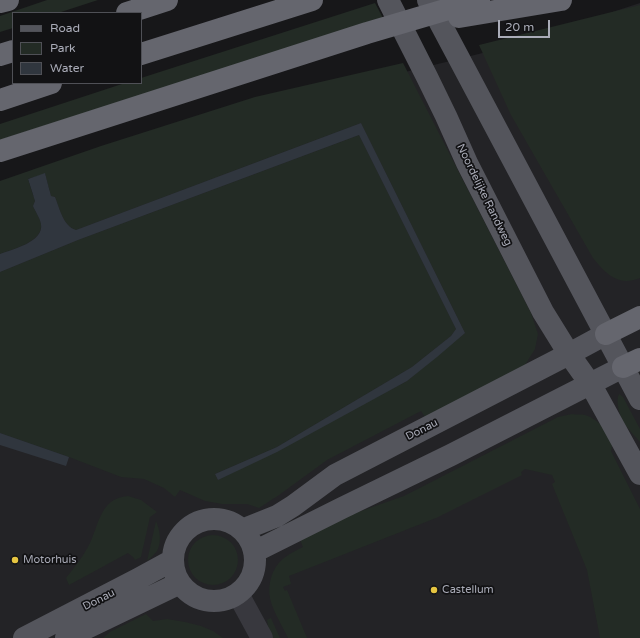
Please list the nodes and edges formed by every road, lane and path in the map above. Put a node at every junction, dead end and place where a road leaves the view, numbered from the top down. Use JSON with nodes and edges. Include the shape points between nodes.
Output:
{"nodes":[{"id":1,"x":8,"y":0,"type":"edge"},
{"id":2,"x":167,"y":0,"type":"edge"},
{"id":3,"x":312,"y":0,"type":"edge"},
{"id":4,"x":388,"y":0,"type":"edge"},
{"id":5,"x":428,"y":0,"type":"edge"},
{"id":6,"x":479,"y":0,"type":"edge"},
{"id":7,"x":561,"y":0,"type":"edge"},
{"id":8,"x":0,"y":2,"type":"edge"},
{"id":9,"x":130,"y":12,"type":"edge"},
{"id":10,"x":367,"y":33,"type":"junction"},
{"id":11,"x":12,"y":51,"type":"edge"},
{"id":12,"x":142,"y":54,"type":"edge"},
{"id":13,"x":0,"y":55,"type":"edge"},
{"id":14,"x":48,"y":84,"type":"edge"},
{"id":15,"x":0,"y":100,"type":"edge"},
{"id":16,"x":0,"y":151,"type":"edge"},
{"id":17,"x":640,"y":317,"type":"edge"},
{"id":18,"x":606,"y":334,"type":"junction"},
{"id":19,"x":569,"y":354,"type":"junction"},
{"id":20,"x":632,"y":363,"type":"edge"},
{"id":21,"x":591,"y":385,"type":"junction"},
{"id":22,"x":640,"y":399,"type":"edge"},
{"id":23,"x":640,"y":474,"type":"edge"},
{"id":24,"x":242,"y":530,"type":"junction"},
{"id":25,"x":254,"y":552,"type":"junction"},
{"id":26,"x":173,"y":560,"type":"junction"},
{"id":27,"x":180,"y":583,"type":"junction"},
{"id":28,"x":238,"y":594,"type":"junction"},
{"id":29,"x":24,"y":638,"type":"edge"},
{"id":30,"x":66,"y":638,"type":"edge"},
{"id":31,"x":262,"y":638,"type":"edge"}],
"edges":[{"from":1,"to":8,"type":"highway"},
{"from":2,"to":9,"type":"highway"},
{"from":3,"to":12,"type":"highway"},
{"from":4,"to":19,"type":"main road","name":"Noordelijke Randweg","via":[[496,220]]},
{"from":5,"to":18,"type":"main road"},
{"from":6,"to":10,"type":"highway"},
{"from":7,"to":10,"type":"highway"},
{"from":10,"to":16,"type":"highway"},
{"from":11,"to":13,"type":"highway"},
{"from":14,"to":15,"type":"highway"},
{"from":17,"to":18,"type":"highway"},
{"from":18,"to":19,"type":"main road","name":"Donau"},
{"from":18,"to":20,"type":"main road"},
{"from":19,"to":21,"type":"main road","name":"Noordelijke Randweg"},
{"from":19,"to":24,"type":"main road","name":"Donau","via":[[335,475],[277,516]]},
{"from":20,"to":21,"type":"main road"},
{"from":20,"to":22,"type":"main road"},
{"from":21,"to":23,"type":"main road","name":"Noordelijke Randweg"},
{"from":21,"to":25,"type":"main road"},
{"from":24,"to":25,"type":"main road","via":[[250,540]]},
{"from":24,"to":26,"type":"main road","via":[[220,520],[197,523],[186,530],[178,541]]},
{"from":25,"to":28,"type":"main road","via":[[253,572]]},
{"from":26,"to":27,"type":"main road"},
{"from":26,"to":29,"type":"main road","name":"Donau"},
{"from":27,"to":28,"type":"main road","via":[[191,595],[206,600],[223,600]]},
{"from":27,"to":30,"type":"main road","name":"Donau"},
{"from":28,"to":31,"type":"street"}]}
